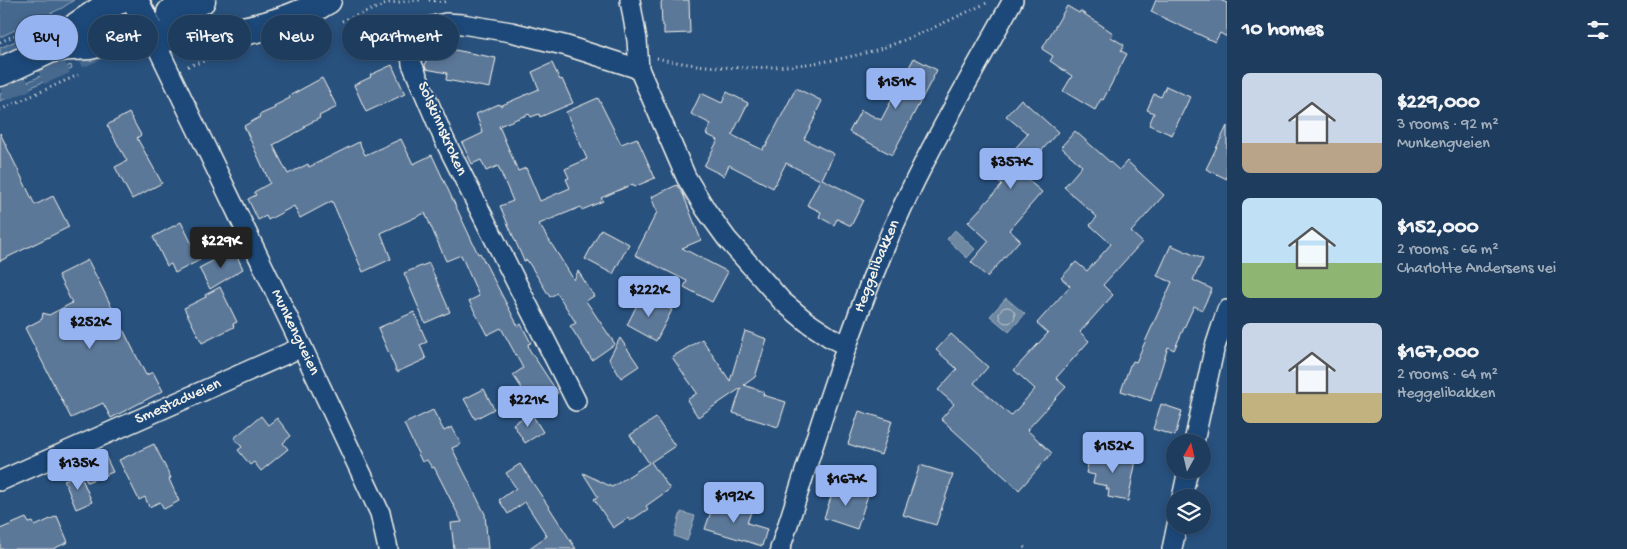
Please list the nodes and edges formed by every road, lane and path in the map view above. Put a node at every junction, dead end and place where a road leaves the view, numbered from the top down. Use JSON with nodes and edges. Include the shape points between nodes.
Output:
{"nodes":[{"id":1,"x":201,"y":0,"type":"edge"},
{"id":2,"x":327,"y":0,"type":"edge"},
{"id":3,"x":429,"y":0,"type":"edge"},
{"id":4,"x":630,"y":0,"type":"edge"},
{"id":5,"x":992,"y":0,"type":"edge"},
{"id":6,"x":1013,"y":0,"type":"edge"},
{"id":7,"x":130,"y":3,"type":"edge"},
{"id":8,"x":453,"y":3,"type":"dead end"},
{"id":9,"x":171,"y":13,"type":"dead end"},
{"id":10,"x":138,"y":15,"type":"edge"},
{"id":11,"x":78,"y":26,"type":"tunnel mouth"},
{"id":12,"x":158,"y":36,"type":"edge"},
{"id":13,"x":15,"y":40,"type":"edge"},
{"id":14,"x":0,"y":42,"type":"edge"},
{"id":15,"x":158,"y":48,"type":"edge"},
{"id":16,"x":16,"y":60,"type":"edge"},
{"id":17,"x":638,"y":61,"type":"junction"},
{"id":18,"x":0,"y":72,"type":"edge"},
{"id":19,"x":78,"y":75,"type":"dead end"},
{"id":20,"x":0,"y":110,"type":"edge"},
{"id":21,"x":1227,"y":310,"type":"edge"},
{"id":22,"x":847,"y":346,"type":"junction"},
{"id":23,"x":302,"y":347,"type":"junction"},
{"id":24,"x":576,"y":401,"type":"dead end"},
{"id":25,"x":1196,"y":434,"type":"edge"},
{"id":26,"x":0,"y":481,"type":"edge"},
{"id":27,"x":1175,"y":534,"type":"edge"},
{"id":28,"x":1024,"y":546,"type":"dead end"},
{"id":29,"x":388,"y":549,"type":"edge"},
{"id":30,"x":780,"y":549,"type":"edge"},
{"id":31,"x":1028,"y":549,"type":"edge"},
{"id":32,"x":1172,"y":549,"type":"edge"}],
"edges":[{"from":1,"to":9,"type":"main road"},
{"from":2,"to":12,"type":"main road","via":[[304,13],[255,28],[193,37]]},
{"from":3,"to":8,"type":"path"},
{"from":4,"to":17,"type":"street"},
{"from":5,"to":17,"type":"path","via":[[888,46],[812,62],[755,68],[665,60]]},
{"from":6,"to":22,"type":"street","name":"Heggelibakken","via":[[905,201]]},
{"from":7,"to":10,"type":"street","name":"Munkengveien"},
{"from":7,"to":11,"type":"main road"},
{"from":13,"to":14,"type":"path"},
{"from":15,"to":23,"type":"street","name":"Munkengveien"},
{"from":16,"to":18,"type":"main road"},
{"from":17,"to":22,"type":"street","via":[[686,177],[727,240],[782,301],[807,322]]},
{"from":17,"to":24,"type":"street","name":"Solskinnskroken","via":[[462,24],[446,23],[424,28],[411,40],[412,64],[444,139]]},
{"from":19,"to":20,"type":"path"},
{"from":21,"to":25,"type":"street","via":[[1214,350]]},
{"from":22,"to":30,"type":"street","name":"Heggelibakken"},
{"from":23,"to":26,"type":"street","name":"Smestadveien"},
{"from":23,"to":29,"type":"street","name":"Munkengveien","via":[[380,513]]},
{"from":27,"to":32,"type":"street"},
{"from":28,"to":31,"type":"path"}]}
